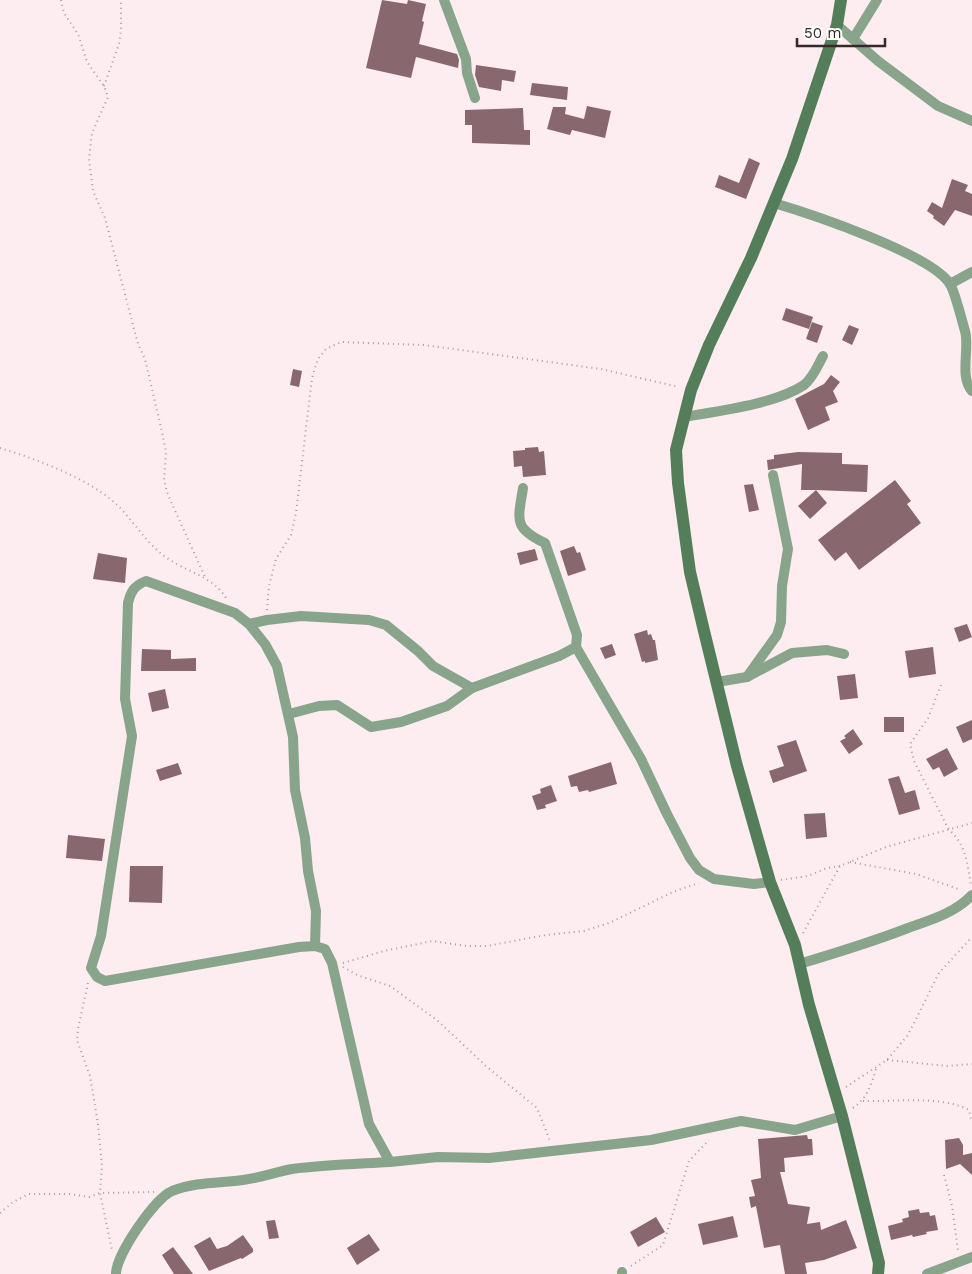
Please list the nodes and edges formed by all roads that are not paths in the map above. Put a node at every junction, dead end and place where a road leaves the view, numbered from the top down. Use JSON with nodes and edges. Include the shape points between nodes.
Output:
{"nodes":[{"id":1,"x":444,"y":0,"type":"edge"},
{"id":2,"x":841,"y":0,"type":"edge"},
{"id":3,"x":877,"y":0,"type":"edge"},
{"id":4,"x":837,"y":25,"type":"junction"},
{"id":5,"x":853,"y":39,"type":"junction"},
{"id":6,"x":475,"y":98,"type":"dead end"},
{"id":7,"x":972,"y":122,"type":"edge"},
{"id":8,"x":774,"y":203,"type":"junction"},
{"id":9,"x":972,"y":272,"type":"edge"},
{"id":10,"x":950,"y":284,"type":"junction"},
{"id":11,"x":823,"y":356,"type":"dead end"},
{"id":12,"x":972,"y":390,"type":"edge"},
{"id":13,"x":684,"y":417,"type":"junction"},
{"id":14,"x":773,"y":475,"type":"dead end"},
{"id":15,"x":523,"y":488,"type":"dead end"},
{"id":16,"x":249,"y":624,"type":"junction"},
{"id":17,"x":576,"y":647,"type":"junction"},
{"id":18,"x":844,"y":654,"type":"dead end"},
{"id":19,"x":747,"y":677,"type":"junction"},
{"id":20,"x":717,"y":682,"type":"junction"},
{"id":21,"x":472,"y":688,"type":"junction"},
{"id":22,"x":289,"y":714,"type":"junction"},
{"id":23,"x":770,"y":882,"type":"junction"},
{"id":24,"x":967,"y":893,"type":"edge"},
{"id":25,"x":315,"y":946,"type":"junction"},
{"id":26,"x":799,"y":964,"type":"junction"},
{"id":27,"x":842,"y":1116,"type":"junction"},
{"id":28,"x":390,"y":1162,"type":"junction"},
{"id":29,"x":972,"y":1257,"type":"edge"},
{"id":30,"x":116,"y":1270,"type":"edge"},
{"id":31,"x":878,"y":1274,"type":"edge"},
{"id":32,"x":927,"y":1274,"type":"edge"}],
"edges":[{"from":1,"to":6,"type":"street","via":[[466,59]]},
{"from":2,"to":4,"type":"street"},
{"from":3,"to":5,"type":"street"},
{"from":4,"to":5,"type":"street"},
{"from":4,"to":8,"type":"street"},
{"from":5,"to":7,"type":"street","via":[[938,106]]},
{"from":8,"to":10,"type":"street","via":[[840,225],[908,254]]},
{"from":8,"to":13,"type":"street","via":[[709,345]]},
{"from":9,"to":10,"type":"street"},
{"from":10,"to":12,"type":"street","via":[[966,334],[966,379]]},
{"from":11,"to":13,"type":"street","via":[[805,384],[778,397],[735,409]]},
{"from":13,"to":20,"type":"street","via":[[676,450],[678,483],[690,572]]},
{"from":14,"to":19,"type":"street","via":[[788,549],[781,622],[777,635]]},
{"from":15,"to":17,"type":"street","via":[[520,527],[545,543],[577,635]]},
{"from":16,"to":21,"type":"street","via":[[301,616],[369,620],[386,625],[433,666]]},
{"from":16,"to":22,"type":"street","via":[[277,666]]},
{"from":16,"to":25,"type":"street","via":[[236,613],[146,581],[131,591],[125,699],[132,736],[101,936],[92,968],[97,977],[105,981],[299,946]]},
{"from":17,"to":21,"type":"street","via":[[560,656]]},
{"from":17,"to":23,"type":"street","via":[[641,759],[699,870],[714,879],[754,884]]},
{"from":18,"to":19,"type":"street","via":[[828,650],[792,653]]},
{"from":19,"to":20,"type":"street"},
{"from":20,"to":23,"type":"street"},
{"from":21,"to":22,"type":"street","via":[[447,706],[401,722],[371,727],[337,705]]},
{"from":22,"to":25,"type":"street","via":[[295,790],[316,911]]},
{"from":23,"to":26,"type":"street","via":[[795,945]]},
{"from":24,"to":26,"type":"street","via":[[953,911],[939,917]]},
{"from":25,"to":28,"type":"street","via":[[325,949],[332,963],[369,1124]]},
{"from":26,"to":27,"type":"street","via":[[808,1005]]},
{"from":27,"to":28,"type":"street","via":[[795,1130],[741,1121],[651,1140],[489,1158],[438,1156]]},
{"from":27,"to":31,"type":"street"},
{"from":28,"to":30,"type":"street","via":[[290,1170],[244,1180],[201,1183],[172,1192],[162,1198],[144,1220]]},
{"from":29,"to":32,"type":"street"}]}
